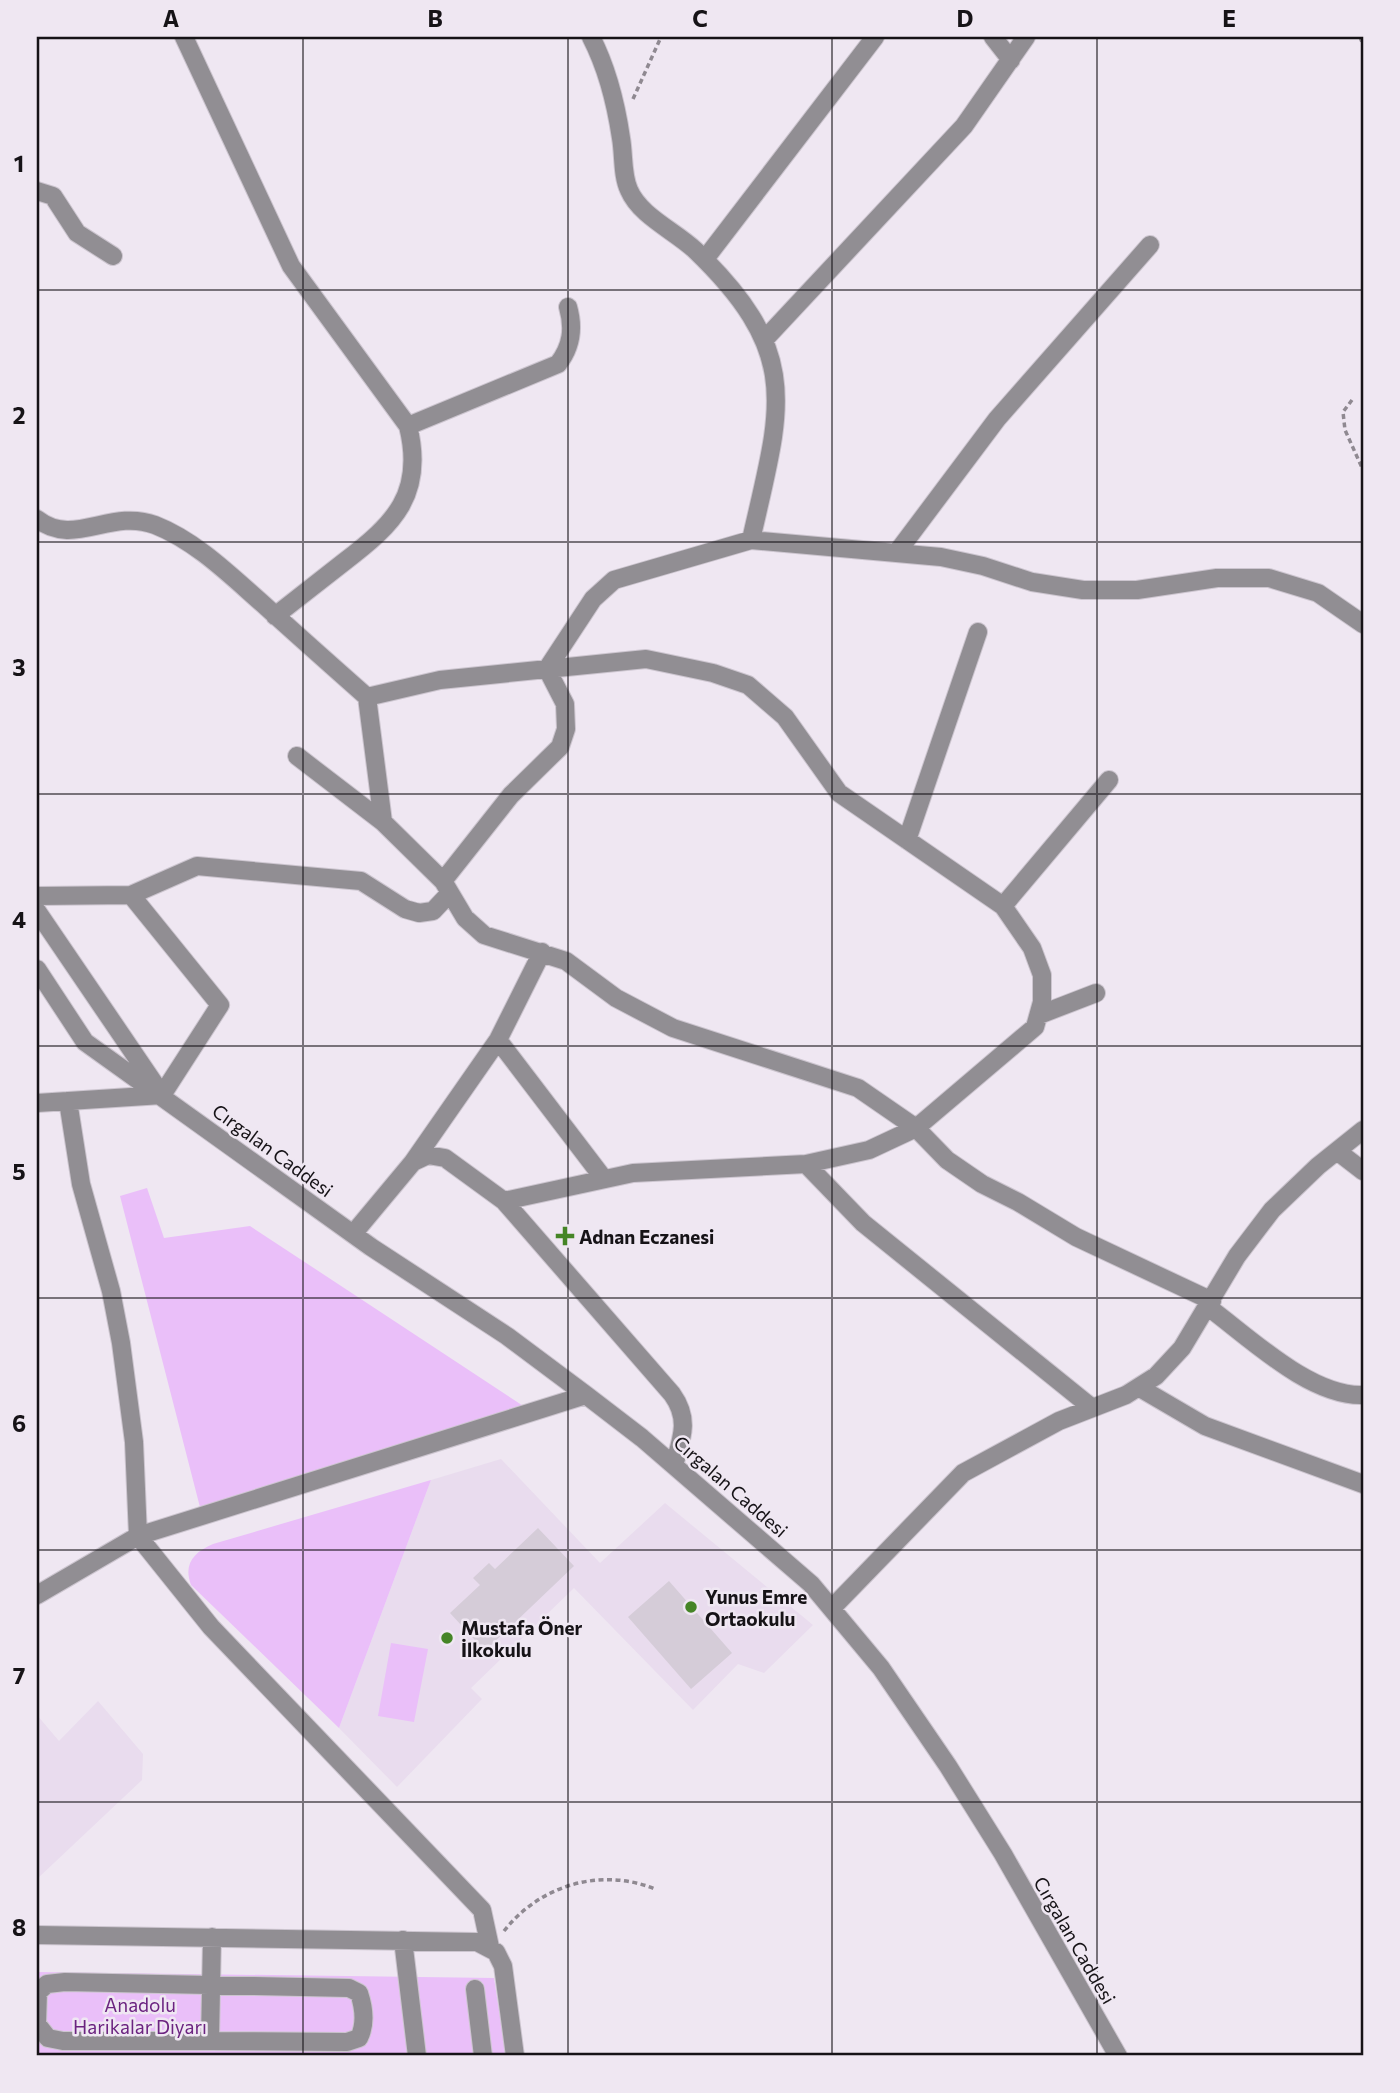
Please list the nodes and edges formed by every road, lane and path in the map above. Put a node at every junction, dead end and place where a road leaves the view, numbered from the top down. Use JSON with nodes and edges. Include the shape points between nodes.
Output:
{"nodes":[{"id":1,"x":184,"y":37,"type":"edge"},
{"id":2,"x":591,"y":37,"type":"edge"},
{"id":3,"x":661,"y":37,"type":"edge"},
{"id":4,"x":875,"y":37,"type":"edge"},
{"id":5,"x":993,"y":37,"type":"edge"},
{"id":6,"x":1026,"y":37,"type":"edge"},
{"id":7,"x":1360,"y":37,"type":"edge"},
{"id":8,"x":1363,"y":45,"type":"edge"},
{"id":9,"x":1011,"y":60,"type":"junction"},
{"id":10,"x":630,"y":107,"type":"dead end"},
{"id":11,"x":37,"y":191,"type":"edge"},
{"id":12,"x":1150,"y":245,"type":"dead end"},
{"id":13,"x":113,"y":256,"type":"dead end"},
{"id":14,"x":705,"y":260,"type":"junction"},
{"id":15,"x":568,"y":307,"type":"dead end"},
{"id":16,"x":764,"y":340,"type":"junction"},
{"id":17,"x":1352,"y":400,"type":"dead end"},
{"id":18,"x":408,"y":426,"type":"junction"},
{"id":19,"x":1363,"y":470,"type":"edge"},
{"id":20,"x":37,"y":519,"type":"edge"},
{"id":21,"x":751,"y":540,"type":"junction"},
{"id":22,"x":898,"y":551,"type":"junction"},
{"id":23,"x":275,"y":615,"type":"junction"},
{"id":24,"x":1363,"y":624,"type":"edge"},
{"id":25,"x":978,"y":632,"type":"dead end"},
{"id":26,"x":547,"y":669,"type":"junction"},
{"id":27,"x":367,"y":697,"type":"junction"},
{"id":28,"x":297,"y":756,"type":"dead end"},
{"id":29,"x":1109,"y":780,"type":"dead end"},
{"id":30,"x":383,"y":822,"type":"junction"},
{"id":31,"x":907,"y":840,"type":"junction"},
{"id":32,"x":446,"y":887,"type":"junction"},
{"id":33,"x":131,"y":895,"type":"junction"},
{"id":34,"x":37,"y":896,"type":"edge"},
{"id":35,"x":1003,"y":906,"type":"junction"},
{"id":36,"x":37,"y":911,"type":"edge"},
{"id":37,"x":542,"y":952,"type":"junction"},
{"id":38,"x":37,"y":969,"type":"edge"},
{"id":39,"x":1096,"y":993,"type":"dead end"},
{"id":40,"x":1039,"y":1015,"type":"junction"},
{"id":41,"x":498,"y":1040,"type":"junction"},
{"id":42,"x":162,"y":1095,"type":"junction"},
{"id":43,"x":68,"y":1101,"type":"junction"},
{"id":44,"x":37,"y":1103,"type":"edge"},
{"id":45,"x":916,"y":1128,"type":"junction"},
{"id":46,"x":1363,"y":1130,"type":"edge"},
{"id":47,"x":1337,"y":1151,"type":"junction"},
{"id":48,"x":413,"y":1161,"type":"junction"},
{"id":49,"x":806,"y":1164,"type":"junction"},
{"id":50,"x":1363,"y":1171,"type":"edge"},
{"id":51,"x":604,"y":1179,"type":"junction"},
{"id":52,"x":504,"y":1201,"type":"junction"},
{"id":53,"x":353,"y":1234,"type":"junction"},
{"id":54,"x":1210,"y":1304,"type":"junction"},
{"id":55,"x":1140,"y":1388,"type":"junction"},
{"id":56,"x":586,"y":1395,"type":"junction"},
{"id":57,"x":1363,"y":1395,"type":"edge"},
{"id":58,"x":1091,"y":1407,"type":"junction"},
{"id":59,"x":674,"y":1465,"type":"junction"},
{"id":60,"x":1363,"y":1483,"type":"edge"},
{"id":61,"x":138,"y":1536,"type":"junction"},
{"id":62,"x":37,"y":1595,"type":"edge"},
{"id":63,"x":833,"y":1607,"type":"junction"},
{"id":64,"x":655,"y":1889,"type":"dead end"},
{"id":65,"x":37,"y":1936,"type":"edge"},
{"id":66,"x":212,"y":1937,"type":"junction"},
{"id":67,"x":403,"y":1940,"type":"junction"},
{"id":68,"x":490,"y":1947,"type":"junction"},
{"id":69,"x":211,"y":1984,"type":"junction"},
{"id":70,"x":475,"y":1989,"type":"dead end"},
{"id":71,"x":210,"y":2041,"type":"junction"},
{"id":72,"x":417,"y":2056,"type":"edge"},
{"id":73,"x":483,"y":2056,"type":"edge"},
{"id":74,"x":515,"y":2056,"type":"edge"},
{"id":75,"x":1118,"y":2056,"type":"edge"}],
"edges":[{"from":1,"to":18,"type":"street","via":[[291,267]]},
{"from":2,"to":14,"type":"street","via":[[617,113],[629,191],[641,207]]},
{"from":3,"to":10,"type":"path"},
{"from":4,"to":14,"type":"street"},
{"from":5,"to":9,"type":"street"},
{"from":6,"to":9,"type":"street"},
{"from":7,"to":8,"type":"path"},
{"from":9,"to":16,"type":"street","via":[[964,126]]},
{"from":11,"to":13,"type":"street","via":[[53,196],[77,233]]},
{"from":12,"to":22,"type":"street","via":[[997,419]]},
{"from":14,"to":16,"type":"street","via":[[733,291]]},
{"from":15,"to":18,"type":"street","via":[[570,341],[558,364]]},
{"from":16,"to":21,"type":"street","via":[[775,372],[777,406]]},
{"from":17,"to":19,"type":"path","via":[[1343,412],[1344,424]]},
{"from":18,"to":23,"type":"street","via":[[413,471],[397,515],[375,539]]},
{"from":20,"to":23,"type":"street","via":[[63,531],[113,520],[153,525],[219,565]]},
{"from":21,"to":22,"type":"street"},
{"from":21,"to":26,"type":"street","via":[[614,580],[593,599]]},
{"from":22,"to":24,"type":"street","via":[[1083,590],[1269,578],[1318,593]]},
{"from":23,"to":27,"type":"street"},
{"from":25,"to":31,"type":"street"},
{"from":26,"to":27,"type":"street","via":[[440,680]]},
{"from":26,"to":31,"type":"street","via":[[646,659],[748,685],[785,717],[839,793]]},
{"from":26,"to":32,"type":"street","via":[[565,704],[566,729],[560,747],[511,795]]},
{"from":27,"to":30,"type":"street"},
{"from":28,"to":30,"type":"street"},
{"from":29,"to":35,"type":"street"},
{"from":30,"to":32,"type":"street"},
{"from":31,"to":35,"type":"street"},
{"from":32,"to":33,"type":"street","via":[[440,907],[419,913],[361,881],[197,866]]},
{"from":32,"to":37,"type":"street","via":[[465,918],[484,935]]},
{"from":33,"to":34,"type":"street"},
{"from":33,"to":42,"type":"street","via":[[220,1006]]},
{"from":35,"to":40,"type":"street","via":[[1038,961],[1043,989]]},
{"from":36,"to":42,"type":"street","name":"Cırgalan Caddesi"},
{"from":37,"to":41,"type":"street"},
{"from":37,"to":45,"type":"street","via":[[566,961],[617,998],[673,1028],[858,1088]]},
{"from":38,"to":42,"type":"street","name":"Cırgalan Caddesi","via":[[85,1042]]},
{"from":39,"to":40,"type":"street"},
{"from":40,"to":45,"type":"street","via":[[1035,1027]]},
{"from":41,"to":48,"type":"street"},
{"from":41,"to":51,"type":"street"},
{"from":42,"to":43,"type":"street"},
{"from":42,"to":53,"type":"street","name":"Cırgalan Caddesi"},
{"from":43,"to":44,"type":"street"},
{"from":43,"to":61,"type":"street","via":[[81,1184],[121,1343],[134,1442]]},
{"from":45,"to":49,"type":"street","via":[[869,1150]]},
{"from":45,"to":54,"type":"street","via":[[947,1160],[982,1184]]},
{"from":46,"to":47,"type":"street"},
{"from":47,"to":50,"type":"street"},
{"from":47,"to":54,"type":"street","via":[[1272,1210],[1237,1256]]},
{"from":48,"to":52,"type":"street","via":[[428,1156],[446,1158]]},
{"from":48,"to":53,"type":"street"},
{"from":49,"to":51,"type":"street","via":[[633,1173]]},
{"from":49,"to":58,"type":"street","via":[[863,1223]]},
{"from":51,"to":52,"type":"street"},
{"from":52,"to":59,"type":"street","via":[[678,1402],[685,1428]]},
{"from":53,"to":56,"type":"street","name":"Cırgalan Caddesi","via":[[507,1336]]},
{"from":54,"to":55,"type":"street","via":[[1170,1363]]},
{"from":54,"to":57,"type":"street","via":[[1307,1379],[1333,1391]]},
{"from":55,"to":58,"type":"street"},
{"from":55,"to":60,"type":"street","via":[[1205,1426]]},
{"from":56,"to":59,"type":"street","name":"Cırgalan Caddesi"},
{"from":56,"to":61,"type":"street"},
{"from":58,"to":63,"type":"street","via":[[964,1473]]},
{"from":59,"to":63,"type":"street","name":"Cırgalan Caddesi"},
{"from":61,"to":62,"type":"street"},
{"from":61,"to":68,"type":"street","via":[[211,1627],[482,1910]]},
{"from":63,"to":75,"type":"street","name":"Cırgalan Caddesi","via":[[881,1668],[969,1799]]},
{"from":64,"to":68,"type":"path","via":[[611,1878],[566,1886],[518,1912]]},
{"from":65,"to":66,"type":"street"},
{"from":66,"to":67,"type":"street"},
{"from":66,"to":69,"type":"street"},
{"from":67,"to":68,"type":"street","via":[[477,1941]]},
{"from":67,"to":72,"type":"street"},
{"from":68,"to":74,"type":"street","via":[[503,1966]]},
{"from":69,"to":71,"type":"street"},
{"from":69,"to":71,"type":"street","via":[[349,1988],[359,1993],[364,2029],[359,2038],[346,2042]]},
{"from":69,"to":71,"type":"street","via":[[47,1984],[38,1992],[37,2024],[48,2038],[63,2041]]},
{"from":70,"to":73,"type":"street"}]}
